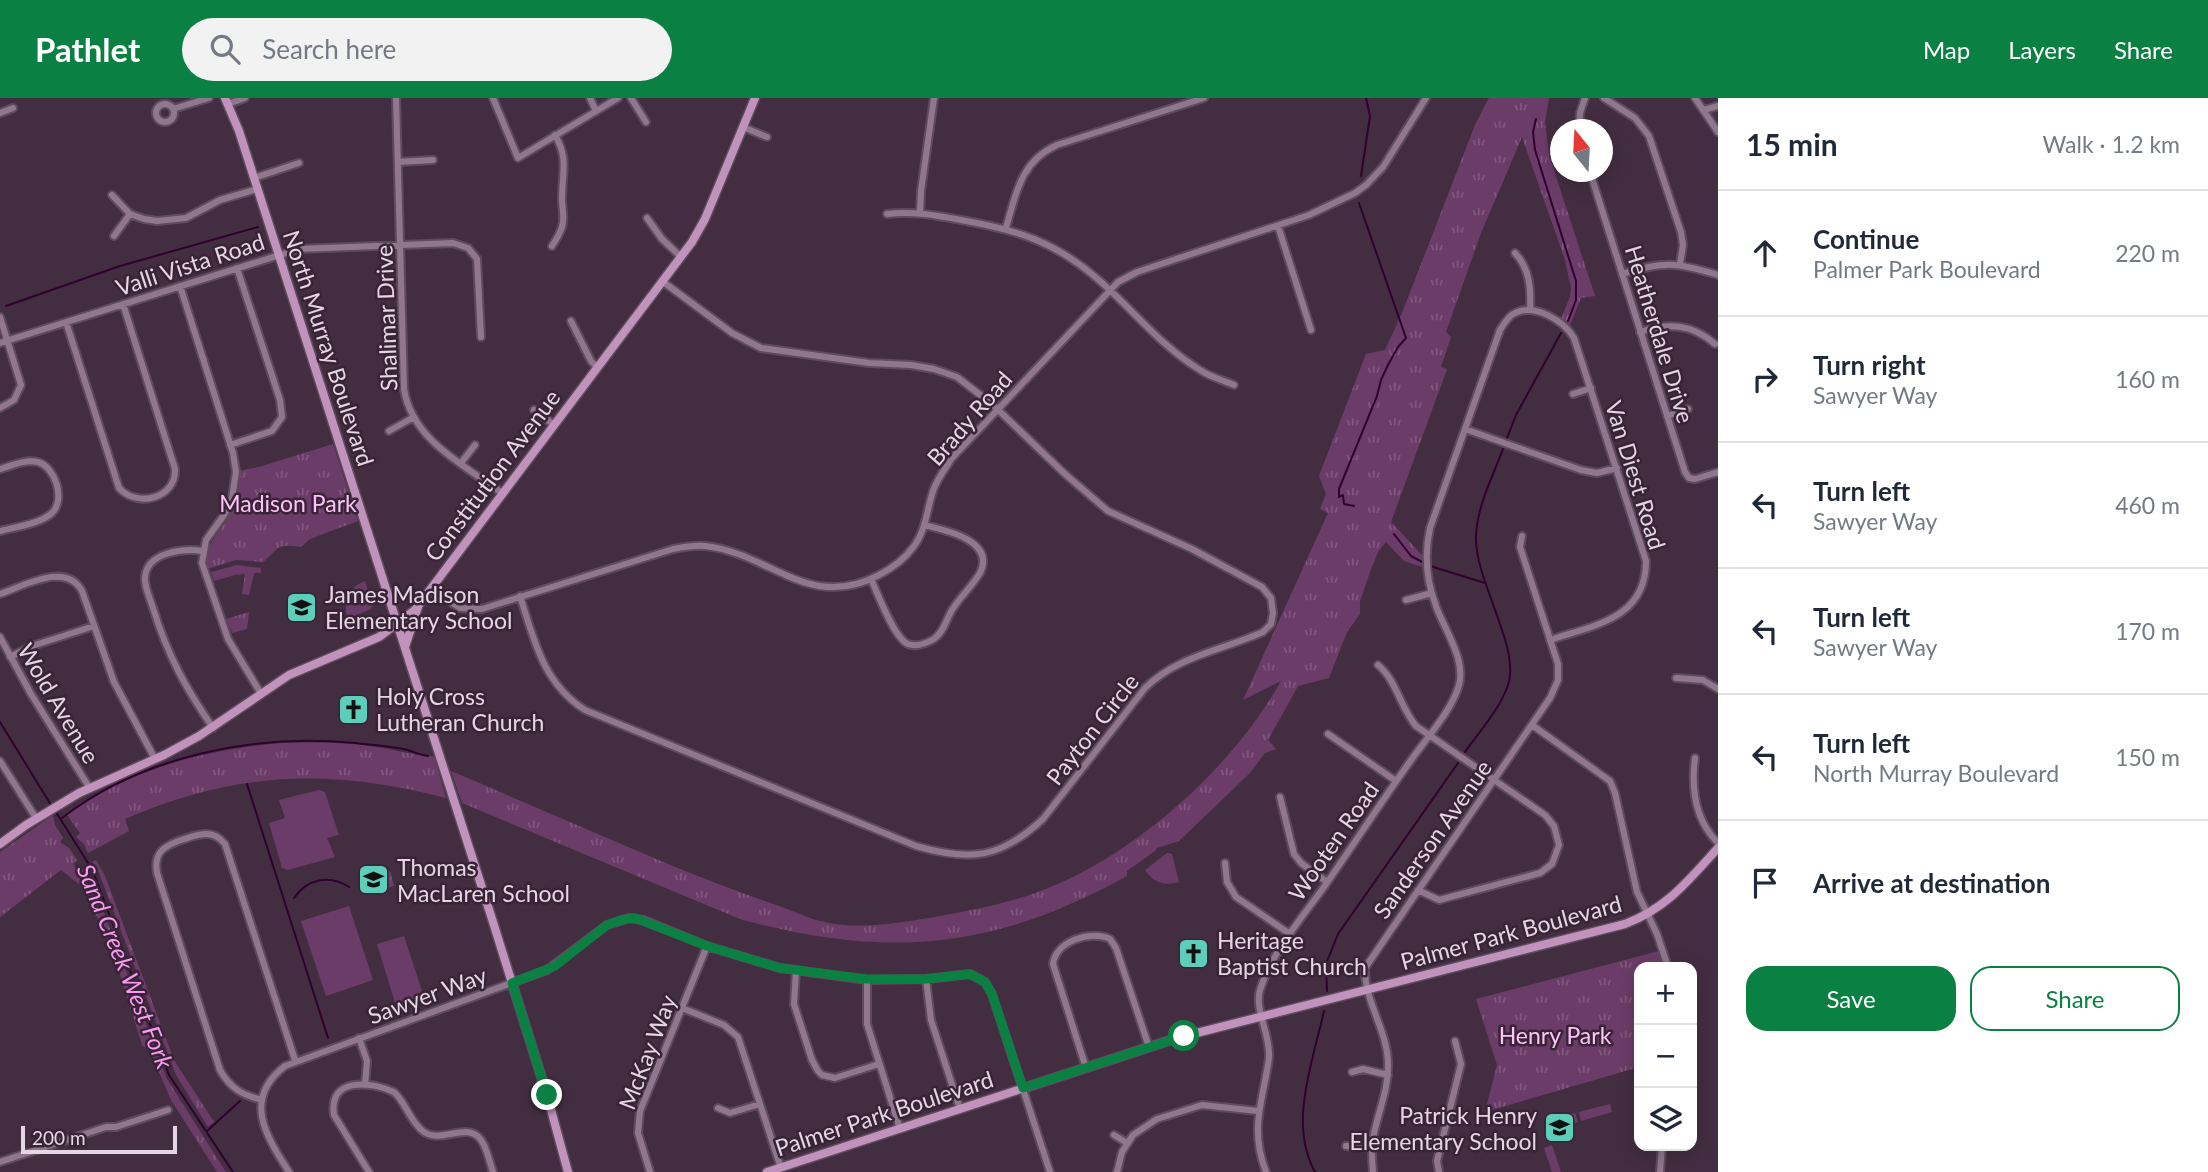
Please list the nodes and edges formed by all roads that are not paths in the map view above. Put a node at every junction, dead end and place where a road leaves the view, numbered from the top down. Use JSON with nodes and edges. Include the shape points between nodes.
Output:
{"nodes":[{"id":1,"x":209,"y":98,"type":"edge"},
{"id":2,"x":245,"y":98,"type":"edge"},
{"id":3,"x":396,"y":98,"type":"edge"},
{"id":4,"x":493,"y":98,"type":"edge"},
{"id":5,"x":590,"y":98,"type":"edge"},
{"id":6,"x":618,"y":98,"type":"edge"},
{"id":7,"x":631,"y":98,"type":"edge"},
{"id":8,"x":755,"y":98,"type":"edge"},
{"id":9,"x":934,"y":98,"type":"edge"},
{"id":10,"x":1204,"y":98,"type":"edge"},
{"id":11,"x":1426,"y":98,"type":"edge"},
{"id":12,"x":1585,"y":98,"type":"edge"},
{"id":13,"x":1604,"y":98,"type":"edge"},
{"id":14,"x":1695,"y":98,"type":"edge"},
{"id":15,"x":226,"y":101,"type":"edge"},
{"id":16,"x":1718,"y":106,"type":"edge"},
{"id":17,"x":13,"y":108,"type":"dead end"},
{"id":18,"x":173,"y":109,"type":"dead end"},
{"id":19,"x":1704,"y":110,"type":"junction"},
{"id":20,"x":596,"y":111,"type":"junction"},
{"id":21,"x":0,"y":113,"type":"edge"},
{"id":22,"x":1580,"y":119,"type":"edge"},
{"id":23,"x":646,"y":122,"type":"dead end"},
{"id":24,"x":743,"y":127,"type":"junction"},
{"id":25,"x":1718,"y":132,"type":"edge"},
{"id":26,"x":555,"y":135,"type":"junction"},
{"id":27,"x":767,"y":137,"type":"dead end"},
{"id":28,"x":433,"y":160,"type":"dead end"},
{"id":29,"x":398,"y":162,"type":"junction"},
{"id":30,"x":299,"y":163,"type":"dead end"},
{"id":31,"x":254,"y":178,"type":"junction"},
{"id":32,"x":1593,"y":182,"type":"edge"},
{"id":33,"x":257,"y":188,"type":"junction"},
{"id":34,"x":112,"y":195,"type":"dead end"},
{"id":35,"x":920,"y":212,"type":"junction"},
{"id":36,"x":130,"y":214,"type":"junction"},
{"id":37,"x":887,"y":214,"type":"dead end"},
{"id":38,"x":647,"y":218,"type":"dead end"},
{"id":39,"x":1278,"y":226,"type":"junction"},
{"id":40,"x":1006,"y":228,"type":"junction"},
{"id":41,"x":114,"y":236,"type":"dead end"},
{"id":42,"x":400,"y":245,"type":"junction"},
{"id":43,"x":552,"y":246,"type":"dead end"},
{"id":44,"x":1515,"y":253,"type":"dead end"},
{"id":45,"x":279,"y":254,"type":"junction"},
{"id":46,"x":681,"y":257,"type":"junction"},
{"id":47,"x":1680,"y":264,"type":"junction"},
{"id":48,"x":237,"y":268,"type":"junction"},
{"id":49,"x":1622,"y":274,"type":"junction"},
{"id":50,"x":1718,"y":275,"type":"edge"},
{"id":51,"x":662,"y":281,"type":"junction"},
{"id":52,"x":180,"y":286,"type":"junction"},
{"id":53,"x":1109,"y":290,"type":"junction"},
{"id":54,"x":122,"y":304,"type":"junction"},
{"id":55,"x":1530,"y":310,"type":"junction"},
{"id":56,"x":0,"y":317,"type":"edge"},
{"id":57,"x":570,"y":321,"type":"dead end"},
{"id":58,"x":66,"y":322,"type":"junction"},
{"id":59,"x":1311,"y":330,"type":"dead end"},
{"id":60,"x":1640,"y":332,"type":"junction"},
{"id":61,"x":481,"y":337,"type":"dead end"},
{"id":62,"x":4,"y":342,"type":"edge"},
{"id":63,"x":1715,"y":344,"type":"dead end"},
{"id":64,"x":597,"y":367,"type":"junction"},
{"id":65,"x":1234,"y":385,"type":"dead end"},
{"id":66,"x":1591,"y":388,"type":"junction"},
{"id":67,"x":1573,"y":394,"type":"dead end"},
{"id":68,"x":0,"y":408,"type":"edge"},
{"id":69,"x":1688,"y":409,"type":"dead end"},
{"id":70,"x":534,"y":410,"type":"dead end"},
{"id":71,"x":999,"y":410,"type":"junction"},
{"id":72,"x":1667,"y":416,"type":"junction"},
{"id":73,"x":414,"y":417,"type":"junction"},
{"id":74,"x":553,"y":424,"type":"junction"},
{"id":75,"x":1465,"y":429,"type":"junction"},
{"id":76,"x":389,"y":431,"type":"dead end"},
{"id":77,"x":230,"y":445,"type":"junction"},
{"id":78,"x":475,"y":445,"type":"dead end"},
{"id":79,"x":461,"y":463,"type":"junction"},
{"id":80,"x":1616,"y":468,"type":"junction"},
{"id":81,"x":0,"y":469,"type":"edge"},
{"id":82,"x":1718,"y":472,"type":"edge"},
{"id":83,"x":502,"y":494,"type":"junction"},
{"id":84,"x":924,"y":525,"type":"junction"},
{"id":85,"x":0,"y":531,"type":"edge"},
{"id":86,"x":1522,"y":536,"type":"dead end"},
{"id":87,"x":203,"y":551,"type":"junction"},
{"id":88,"x":871,"y":579,"type":"junction"},
{"id":89,"x":431,"y":589,"type":"junction"},
{"id":90,"x":1432,"y":593,"type":"junction"},
{"id":91,"x":0,"y":594,"type":"edge"},
{"id":92,"x":520,"y":596,"type":"junction"},
{"id":93,"x":1406,"y":600,"type":"dead end"},
{"id":94,"x":419,"y":605,"type":"junction"},
{"id":95,"x":1451,"y":620,"type":"dead end"},
{"id":96,"x":1443,"y":623,"type":"junction"},
{"id":97,"x":398,"y":624,"type":"junction"},
{"id":98,"x":94,"y":626,"type":"junction"},
{"id":99,"x":0,"y":637,"type":"edge"},
{"id":100,"x":1550,"y":640,"type":"junction"},
{"id":101,"x":405,"y":647,"type":"junction"},
{"id":102,"x":10,"y":657,"type":"junction"},
{"id":103,"x":1378,"y":665,"type":"dead end"},
{"id":104,"x":1676,"y":678,"type":"dead end"},
{"id":105,"x":1718,"y":689,"type":"edge"},
{"id":106,"x":260,"y":692,"type":"junction"},
{"id":107,"x":1532,"y":725,"type":"junction"},
{"id":108,"x":213,"y":728,"type":"junction"},
{"id":109,"x":1328,"y":734,"type":"dead end"},
{"id":110,"x":1429,"y":735,"type":"junction"},
{"id":111,"x":1695,"y":758,"type":"dead end"},
{"id":112,"x":155,"y":759,"type":"junction"},
{"id":113,"x":0,"y":761,"type":"edge"},
{"id":114,"x":1494,"y":780,"type":"junction"},
{"id":115,"x":1396,"y":781,"type":"junction"},
{"id":116,"x":89,"y":787,"type":"junction"},
{"id":117,"x":1280,"y":797,"type":"dead end"},
{"id":118,"x":39,"y":816,"type":"junction"},
{"id":119,"x":1718,"y":842,"type":"edge"},
{"id":120,"x":0,"y":844,"type":"edge"},
{"id":121,"x":1718,"y":848,"type":"edge"},
{"id":122,"x":1224,"y":863,"type":"dead end"},
{"id":123,"x":1327,"y":882,"type":"junction"},
{"id":124,"x":1418,"y":890,"type":"junction"},
{"id":125,"x":1648,"y":915,"type":"junction"},
{"id":126,"x":1110,"y":928,"type":"dead end"},
{"id":127,"x":1290,"y":934,"type":"junction"},
{"id":128,"x":1106,"y":937,"type":"junction"},
{"id":129,"x":707,"y":946,"type":"junction"},
{"id":130,"x":1046,"y":950,"type":"dead end"},
{"id":131,"x":1054,"y":955,"type":"junction"},
{"id":132,"x":1666,"y":962,"type":"edge"},
{"id":133,"x":796,"y":971,"type":"junction"},
{"id":134,"x":867,"y":979,"type":"junction"},
{"id":135,"x":926,"y":979,"type":"junction"},
{"id":136,"x":512,"y":983,"type":"junction"},
{"id":137,"x":1368,"y":989,"type":"junction"},
{"id":138,"x":682,"y":1008,"type":"junction"},
{"id":139,"x":1263,"y":1016,"type":"junction"},
{"id":140,"x":359,"y":1038,"type":"junction"},
{"id":141,"x":1455,"y":1041,"type":"dead end"},
{"id":142,"x":1149,"y":1047,"type":"junction"},
{"id":143,"x":295,"y":1060,"type":"junction"},
{"id":144,"x":879,"y":1064,"type":"junction"},
{"id":145,"x":1086,"y":1068,"type":"junction"},
{"id":146,"x":1352,"y":1072,"type":"dead end"},
{"id":147,"x":1388,"y":1075,"type":"junction"},
{"id":148,"x":365,"y":1085,"type":"junction"},
{"id":149,"x":1023,"y":1088,"type":"junction"},
{"id":150,"x":262,"y":1100,"type":"junction"},
{"id":151,"x":760,"y":1104,"type":"junction"},
{"id":152,"x":719,"y":1108,"type":"dead end"},
{"id":153,"x":960,"y":1109,"type":"junction"},
{"id":154,"x":168,"y":1110,"type":"dead end"},
{"id":155,"x":1258,"y":1111,"type":"junction"},
{"id":156,"x":900,"y":1129,"type":"junction"},
{"id":157,"x":1114,"y":1135,"type":"dead end"},
{"id":158,"x":1127,"y":1143,"type":"junction"},
{"id":159,"x":1346,"y":1146,"type":"dead end"},
{"id":160,"x":1371,"y":1148,"type":"junction"},
{"id":161,"x":1662,"y":1151,"type":"edge"},
{"id":162,"x":0,"y":1162,"type":"edge"},
{"id":163,"x":781,"y":1168,"type":"junction"},
{"id":164,"x":289,"y":1172,"type":"edge"},
{"id":165,"x":369,"y":1172,"type":"edge"},
{"id":166,"x":493,"y":1172,"type":"edge"},
{"id":167,"x":568,"y":1172,"type":"edge"},
{"id":168,"x":650,"y":1172,"type":"edge"},
{"id":169,"x":767,"y":1172,"type":"edge"},
{"id":170,"x":1050,"y":1172,"type":"edge"},
{"id":171,"x":1117,"y":1172,"type":"edge"},
{"id":172,"x":1266,"y":1172,"type":"edge"},
{"id":173,"x":1373,"y":1172,"type":"edge"},
{"id":174,"x":1439,"y":1172,"type":"edge"},
{"id":175,"x":1660,"y":1172,"type":"edge"}],
"edges":[{"from":1,"to":18,"type":"street"},
{"from":2,"to":15,"type":"street"},
{"from":3,"to":29,"type":"street","name":"Shalimar Drive"},
{"from":4,"to":26,"type":"street","via":[[518,158]]},
{"from":5,"to":20,"type":"street"},
{"from":6,"to":20,"type":"street"},
{"from":7,"to":23,"type":"street"},
{"from":8,"to":24,"type":"main road","name":"Constitution Avenue"},
{"from":9,"to":35,"type":"street"},
{"from":10,"to":40,"type":"street","via":[[1057,145],[1039,155],[1022,178]]},
{"from":11,"to":39,"type":"street","name":"Brady Road","via":[[1366,185],[1325,209]]},
{"from":12,"to":22,"type":"street"},
{"from":13,"to":47,"type":"street","via":[[1635,118],[1650,136],[1681,232]]},
{"from":14,"to":19,"type":"street"},
{"from":15,"to":31,"type":"main road","name":"North Murray Boulevard"},
{"from":16,"to":19,"type":"street"},
{"from":17,"to":21,"type":"street"},
{"from":19,"to":25,"type":"street"},
{"from":20,"to":26,"type":"street"},
{"from":24,"to":27,"type":"street"},
{"from":24,"to":46,"type":"main road","name":"Constitution Avenue","via":[[705,219]]},
{"from":26,"to":43,"type":"street","via":[[564,158],[564,217]]},
{"from":28,"to":29,"type":"street"},
{"from":29,"to":42,"type":"street","name":"Shalimar Drive"},
{"from":30,"to":31,"type":"street"},
{"from":31,"to":33,"type":"main road","name":"North Murray Boulevard"},
{"from":32,"to":49,"type":"street","name":"Heatherdale Drive"},
{"from":33,"to":36,"type":"street","via":[[182,219],[149,221]]},
{"from":33,"to":45,"type":"main road","name":"North Murray Boulevard"},
{"from":34,"to":36,"type":"street"},
{"from":35,"to":37,"type":"street"},
{"from":35,"to":40,"type":"street"},
{"from":36,"to":41,"type":"street"},
{"from":38,"to":46,"type":"street"},
{"from":39,"to":53,"type":"street","name":"Brady Road","via":[[1137,272]]},
{"from":39,"to":59,"type":"street"},
{"from":40,"to":53,"type":"street","via":[[1062,251]]},
{"from":42,"to":45,"type":"street","name":"Valli Vista Road","via":[[306,248]]},
{"from":42,"to":61,"type":"street","name":"Valli Vista Road","via":[[453,243],[472,251],[478,264]]},
{"from":42,"to":73,"type":"street","name":"Shalimar Drive","via":[[404,389]]},
{"from":44,"to":55,"type":"street","via":[[1525,264]]},
{"from":45,"to":48,"type":"street","name":"Valli Vista Road"},
{"from":45,"to":97,"type":"main road","name":"North Murray Boulevard"},
{"from":46,"to":51,"type":"main road","name":"Constitution Avenue"},
{"from":47,"to":49,"type":"street","via":[[1652,265]]},
{"from":47,"to":50,"type":"street"},
{"from":48,"to":52,"type":"street","name":"Valli Vista Road"},
{"from":48,"to":77,"type":"street","via":[[282,409],[280,422],[272,431]]},
{"from":49,"to":60,"type":"street","name":"Heatherdale Drive"},
{"from":51,"to":64,"type":"main road","name":"Constitution Avenue"},
{"from":51,"to":71,"type":"street","name":"Payton Circle","via":[[753,345],[934,369],[957,377]]},
{"from":52,"to":54,"type":"street","name":"Valli Vista Road"},
{"from":52,"to":77,"type":"street"},
{"from":53,"to":65,"type":"street","via":[[1201,372]]},
{"from":53,"to":71,"type":"street","name":"Brady Road"},
{"from":54,"to":58,"type":"street","name":"Valli Vista Road"},
{"from":54,"to":58,"type":"street","via":[[175,469],[172,485],[153,497],[132,498],[119,488]]},
{"from":55,"to":66,"type":"street","name":"Van Diest Road","via":[[1571,332]]},
{"from":55,"to":75,"type":"street","name":"Wooten Road","via":[[1513,314],[1500,330]]},
{"from":56,"to":62,"type":"street"},
{"from":57,"to":64,"type":"street"},
{"from":58,"to":62,"type":"street","name":"Valli Vista Road"},
{"from":60,"to":63,"type":"street","via":[[1675,326],[1703,334]]},
{"from":60,"to":72,"type":"street","name":"Heatherdale Drive"},
{"from":62,"to":68,"type":"street","via":[[20,390]]},
{"from":64,"to":74,"type":"main road","name":"Constitution Avenue"},
{"from":66,"to":67,"type":"street","name":"Van Diest Road"},
{"from":66,"to":80,"type":"street","name":"Van Diest Road"},
{"from":69,"to":72,"type":"street"},
{"from":70,"to":74,"type":"street"},
{"from":71,"to":84,"type":"street","name":"Brady Road","via":[[944,470],[933,490]]},
{"from":71,"to":92,"type":"street","name":"Payton Circle","via":[[1103,507],[1255,582],[1267,592],[1273,613],[1263,632],[1185,660],[1152,681],[1043,820],[1016,842],[993,852],[955,855],[916,846],[585,710],[564,695],[548,674]]},
{"from":72,"to":82,"type":"street","name":"Heatherdale Drive","via":[[1687,475],[1695,479]]},
{"from":73,"to":76,"type":"street"},
{"from":73,"to":79,"type":"street","name":"Shalimar Drive","via":[[425,436]]},
{"from":74,"to":83,"type":"main road","name":"Constitution Avenue"},
{"from":75,"to":80,"type":"street","via":[[1581,470]]},
{"from":75,"to":90,"type":"street","name":"Wooten Road","via":[[1428,537]]},
{"from":77,"to":87,"type":"street","via":[[236,472],[232,498]]},
{"from":78,"to":79,"type":"street"},
{"from":79,"to":83,"type":"street","name":"Shalimar Drive"},
{"from":80,"to":100,"type":"street","name":"Van Diest Road","via":[[1644,553],[1643,584],[1630,606],[1615,618]]},
{"from":81,"to":85,"type":"street","via":[[32,461],[45,465],[53,475],[58,498],[52,512],[43,518]]},
{"from":83,"to":89,"type":"main road","name":"Constitution Avenue"},
{"from":84,"to":88,"type":"street","name":"Brady Road","via":[[907,555]]},
{"from":84,"to":88,"type":"street","via":[[977,545],[984,556],[978,576],[952,609],[940,634],[921,645],[909,645],[897,632]]},
{"from":86,"to":100,"type":"street","name":"Sanderson Avenue","via":[[1520,547]]},
{"from":87,"to":106,"type":"street","via":[[202,563],[220,620]]},
{"from":87,"to":108,"type":"street","via":[[181,550],[158,558],[149,565],[145,580],[168,653]]},
{"from":88,"to":92,"type":"street","name":"Brady Road","via":[[841,588],[819,587],[732,552],[697,545]]},
{"from":89,"to":92,"type":"street","name":"Brady Road","via":[[467,610]]},
{"from":89,"to":94,"type":"main road","name":"Constitution Avenue"},
{"from":90,"to":93,"type":"street"},
{"from":90,"to":96,"type":"street","name":"Wooten Road"},
{"from":91,"to":98,"type":"street","via":[[65,576],[82,591]]},
{"from":94,"to":97,"type":"main road","name":"Constitution Avenue"},
{"from":94,"to":101,"type":"main road"},
{"from":95,"to":96,"type":"street"},
{"from":96,"to":110,"type":"street","name":"Wooten Road","via":[[1461,676],[1454,697]]},
{"from":97,"to":101,"type":"main road","name":"North Murray Boulevard"},
{"from":97,"to":106,"type":"main road","name":"Constitution Avenue"},
{"from":98,"to":102,"type":"street"},
{"from":98,"to":112,"type":"street","via":[[114,682]]},
{"from":99,"to":102,"type":"street","name":"Wold Avenue"},
{"from":100,"to":107,"type":"street","name":"Sanderson Avenue","via":[[1558,680]]},
{"from":101,"to":136,"type":"main road","name":"North Murray Boulevard"},
{"from":102,"to":116,"type":"street","name":"Wold Avenue"},
{"from":103,"to":110,"type":"street","via":[[1389,674],[1412,722]]},
{"from":104,"to":105,"type":"street","via":[[1703,680]]},
{"from":106,"to":108,"type":"main road","name":"Constitution Avenue"},
{"from":107,"to":114,"type":"street","name":"Sanderson Avenue"},
{"from":107,"to":125,"type":"street","via":[[1610,781],[1637,892]]},
{"from":108,"to":112,"type":"main road","name":"Constitution Avenue"},
{"from":109,"to":115,"type":"street"},
{"from":110,"to":114,"type":"street"},
{"from":110,"to":115,"type":"street","name":"Wooten Road"},
{"from":111,"to":119,"type":"street","via":[[1693,783],[1700,818]]},
{"from":112,"to":116,"type":"main road","name":"Constitution Avenue"},
{"from":113,"to":118,"type":"street"},
{"from":114,"to":124,"type":"street","name":"Sanderson Avenue"},
{"from":114,"to":124,"type":"street","via":[[1554,825],[1559,845],[1552,864],[1533,877],[1446,899]]},
{"from":115,"to":123,"type":"street","name":"Wooten Road"},
{"from":116,"to":118,"type":"main road","name":"Constitution Avenue"},
{"from":117,"to":123,"type":"street","via":[[1294,854]]},
{"from":118,"to":120,"type":"main road","name":"Constitution Avenue"},
{"from":121,"to":125,"type":"main road","name":"Palmer Park Boulevard","via":[[1680,890]]},
{"from":122,"to":127,"type":"street","via":[[1236,897]]},
{"from":123,"to":127,"type":"street","name":"Wooten Road"},
{"from":124,"to":137,"type":"street","name":"Sanderson Avenue","via":[[1367,964]]},
{"from":125,"to":132,"type":"street"},
{"from":125,"to":137,"type":"main road","name":"Palmer Park Boulevard"},
{"from":126,"to":128,"type":"street"},
{"from":127,"to":139,"type":"street","name":"Wooten Road","via":[[1261,989]]},
{"from":128,"to":131,"type":"street","via":[[1096,934],[1078,940]]},
{"from":128,"to":142,"type":"street","via":[[1116,948]]},
{"from":129,"to":133,"type":"street","name":"Sawyer Way"},
{"from":129,"to":136,"type":"street","name":"Sawyer Way","via":[[644,920],[621,920],[607,925],[555,966]]},
{"from":129,"to":138,"type":"street","name":"McKay Way"},
{"from":130,"to":131,"type":"street"},
{"from":131,"to":145,"type":"street","via":[[1054,970]]},
{"from":133,"to":134,"type":"street","name":"Sawyer Way"},
{"from":133,"to":144,"type":"street","via":[[793,1004],[818,1071],[835,1078]]},
{"from":134,"to":135,"type":"street","name":"Sawyer Way"},
{"from":134,"to":144,"type":"street","via":[[867,1024]]},
{"from":135,"to":149,"type":"street","name":"Sawyer Way","via":[[970,974],[985,982]]},
{"from":135,"to":153,"type":"street","via":[[931,1020]]},
{"from":136,"to":140,"type":"street","name":"Sawyer Way"},
{"from":136,"to":167,"type":"main road","name":"North Murray Boulevard"},
{"from":137,"to":139,"type":"main road","name":"Palmer Park Boulevard"},
{"from":137,"to":147,"type":"street","name":"Sanderson Avenue","via":[[1388,1052]]},
{"from":138,"to":151,"type":"street","via":[[734,1032]]},
{"from":138,"to":168,"type":"street","name":"McKay Way","via":[[640,1111],[638,1133]]},
{"from":139,"to":142,"type":"main road","name":"Palmer Park Boulevard"},
{"from":139,"to":155,"type":"street","name":"Wooten Road","via":[[1269,1058]]},
{"from":140,"to":143,"type":"street","name":"Sawyer Way"},
{"from":140,"to":148,"type":"street","via":[[366,1061]]},
{"from":141,"to":174,"type":"street","via":[[1461,1064],[1437,1161]]},
{"from":142,"to":145,"type":"main road","name":"Palmer Park Boulevard"},
{"from":143,"to":150,"type":"street","name":"Sawyer Way","via":[[276,1072]]},
{"from":143,"to":150,"type":"street","via":[[225,844],[207,833],[169,844],[158,854],[156,868],[220,1070],[237,1091]]},
{"from":144,"to":156,"type":"street"},
{"from":145,"to":149,"type":"main road","name":"Palmer Park Boulevard"},
{"from":146,"to":147,"type":"street","via":[[1363,1069]]},
{"from":147,"to":160,"type":"street","name":"Sanderson Avenue"},
{"from":148,"to":165,"type":"street","via":[[341,1089],[333,1110]]},
{"from":148,"to":166,"type":"street","via":[[394,1092],[429,1134],[472,1133],[483,1144]]},
{"from":149,"to":153,"type":"main road","name":"Palmer Park Boulevard"},
{"from":149,"to":170,"type":"street","name":"Sawyer Way"},
{"from":150,"to":164,"type":"street","via":[[264,1131]]},
{"from":151,"to":152,"type":"street","via":[[730,1113]]},
{"from":151,"to":163,"type":"street"},
{"from":153,"to":156,"type":"main road","name":"Palmer Park Boulevard"},
{"from":154,"to":162,"type":"street"},
{"from":155,"to":158,"type":"street","via":[[1195,1106],[1150,1122]]},
{"from":155,"to":172,"type":"street","name":"Wooten Road","via":[[1258,1141]]},
{"from":156,"to":163,"type":"main road","name":"Palmer Park Boulevard"},
{"from":157,"to":158,"type":"street"},
{"from":158,"to":171,"type":"street"},
{"from":159,"to":160,"type":"street"},
{"from":160,"to":173,"type":"street","name":"Sanderson Avenue"},
{"from":161,"to":175,"type":"street"},
{"from":163,"to":169,"type":"main road","name":"Palmer Park Boulevard"}]}
